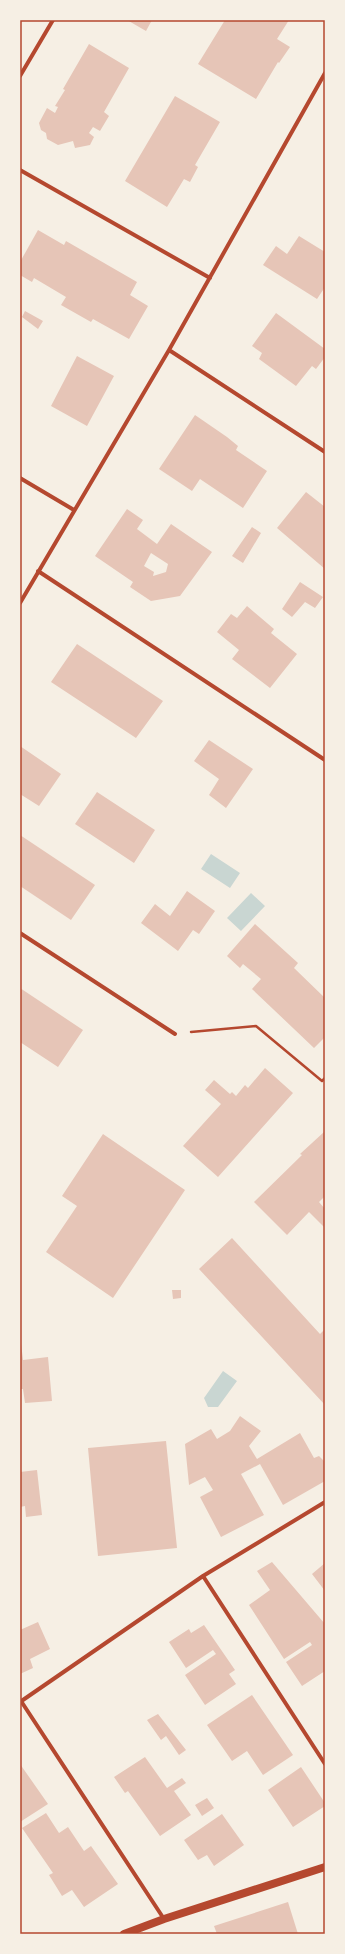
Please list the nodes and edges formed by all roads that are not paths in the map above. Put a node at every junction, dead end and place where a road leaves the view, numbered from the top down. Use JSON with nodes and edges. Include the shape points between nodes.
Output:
{"nodes":[{"id":1,"x":53,"y":20,"type":"edge"},
{"id":2,"x":325,"y":73,"type":"edge"},
{"id":3,"x":20,"y":76,"type":"edge"},
{"id":4,"x":20,"y":170,"type":"edge"},
{"id":5,"x":210,"y":278,"type":"junction"},
{"id":6,"x":169,"y":350,"type":"junction"},
{"id":7,"x":325,"y":452,"type":"edge"},
{"id":8,"x":20,"y":478,"type":"edge"},
{"id":9,"x":74,"y":510,"type":"junction"},
{"id":10,"x":38,"y":571,"type":"junction"},
{"id":11,"x":20,"y":603,"type":"edge"},
{"id":12,"x":325,"y":760,"type":"edge"},
{"id":13,"x":20,"y":933,"type":"edge"},
{"id":14,"x":175,"y":1034,"type":"road end"},
{"id":15,"x":325,"y":1502,"type":"edge"},
{"id":16,"x":203,"y":1576,"type":"junction"},
{"id":17,"x":21,"y":1702,"type":"edge"},
{"id":18,"x":325,"y":1764,"type":"edge"},
{"id":19,"x":325,"y":1868,"type":"edge"},
{"id":20,"x":164,"y":1919,"type":"junction"},
{"id":21,"x":124,"y":1934,"type":"edge"}],
"edges":[{"from":1,"to":3,"type":"street"},
{"from":2,"to":5,"type":"street"},
{"from":4,"to":5,"type":"street"},
{"from":5,"to":6,"type":"street"},
{"from":6,"to":7,"type":"street"},
{"from":6,"to":9,"type":"street"},
{"from":8,"to":9,"type":"street"},
{"from":9,"to":10,"type":"street"},
{"from":10,"to":11,"type":"street"},
{"from":10,"to":12,"type":"street"},
{"from":13,"to":14,"type":"street"},
{"from":15,"to":16,"type":"street"},
{"from":16,"to":17,"type":"street"},
{"from":16,"to":18,"type":"street"},
{"from":17,"to":20,"type":"street"},
{"from":19,"to":20,"type":"main road"},
{"from":20,"to":21,"type":"main road"}]}
